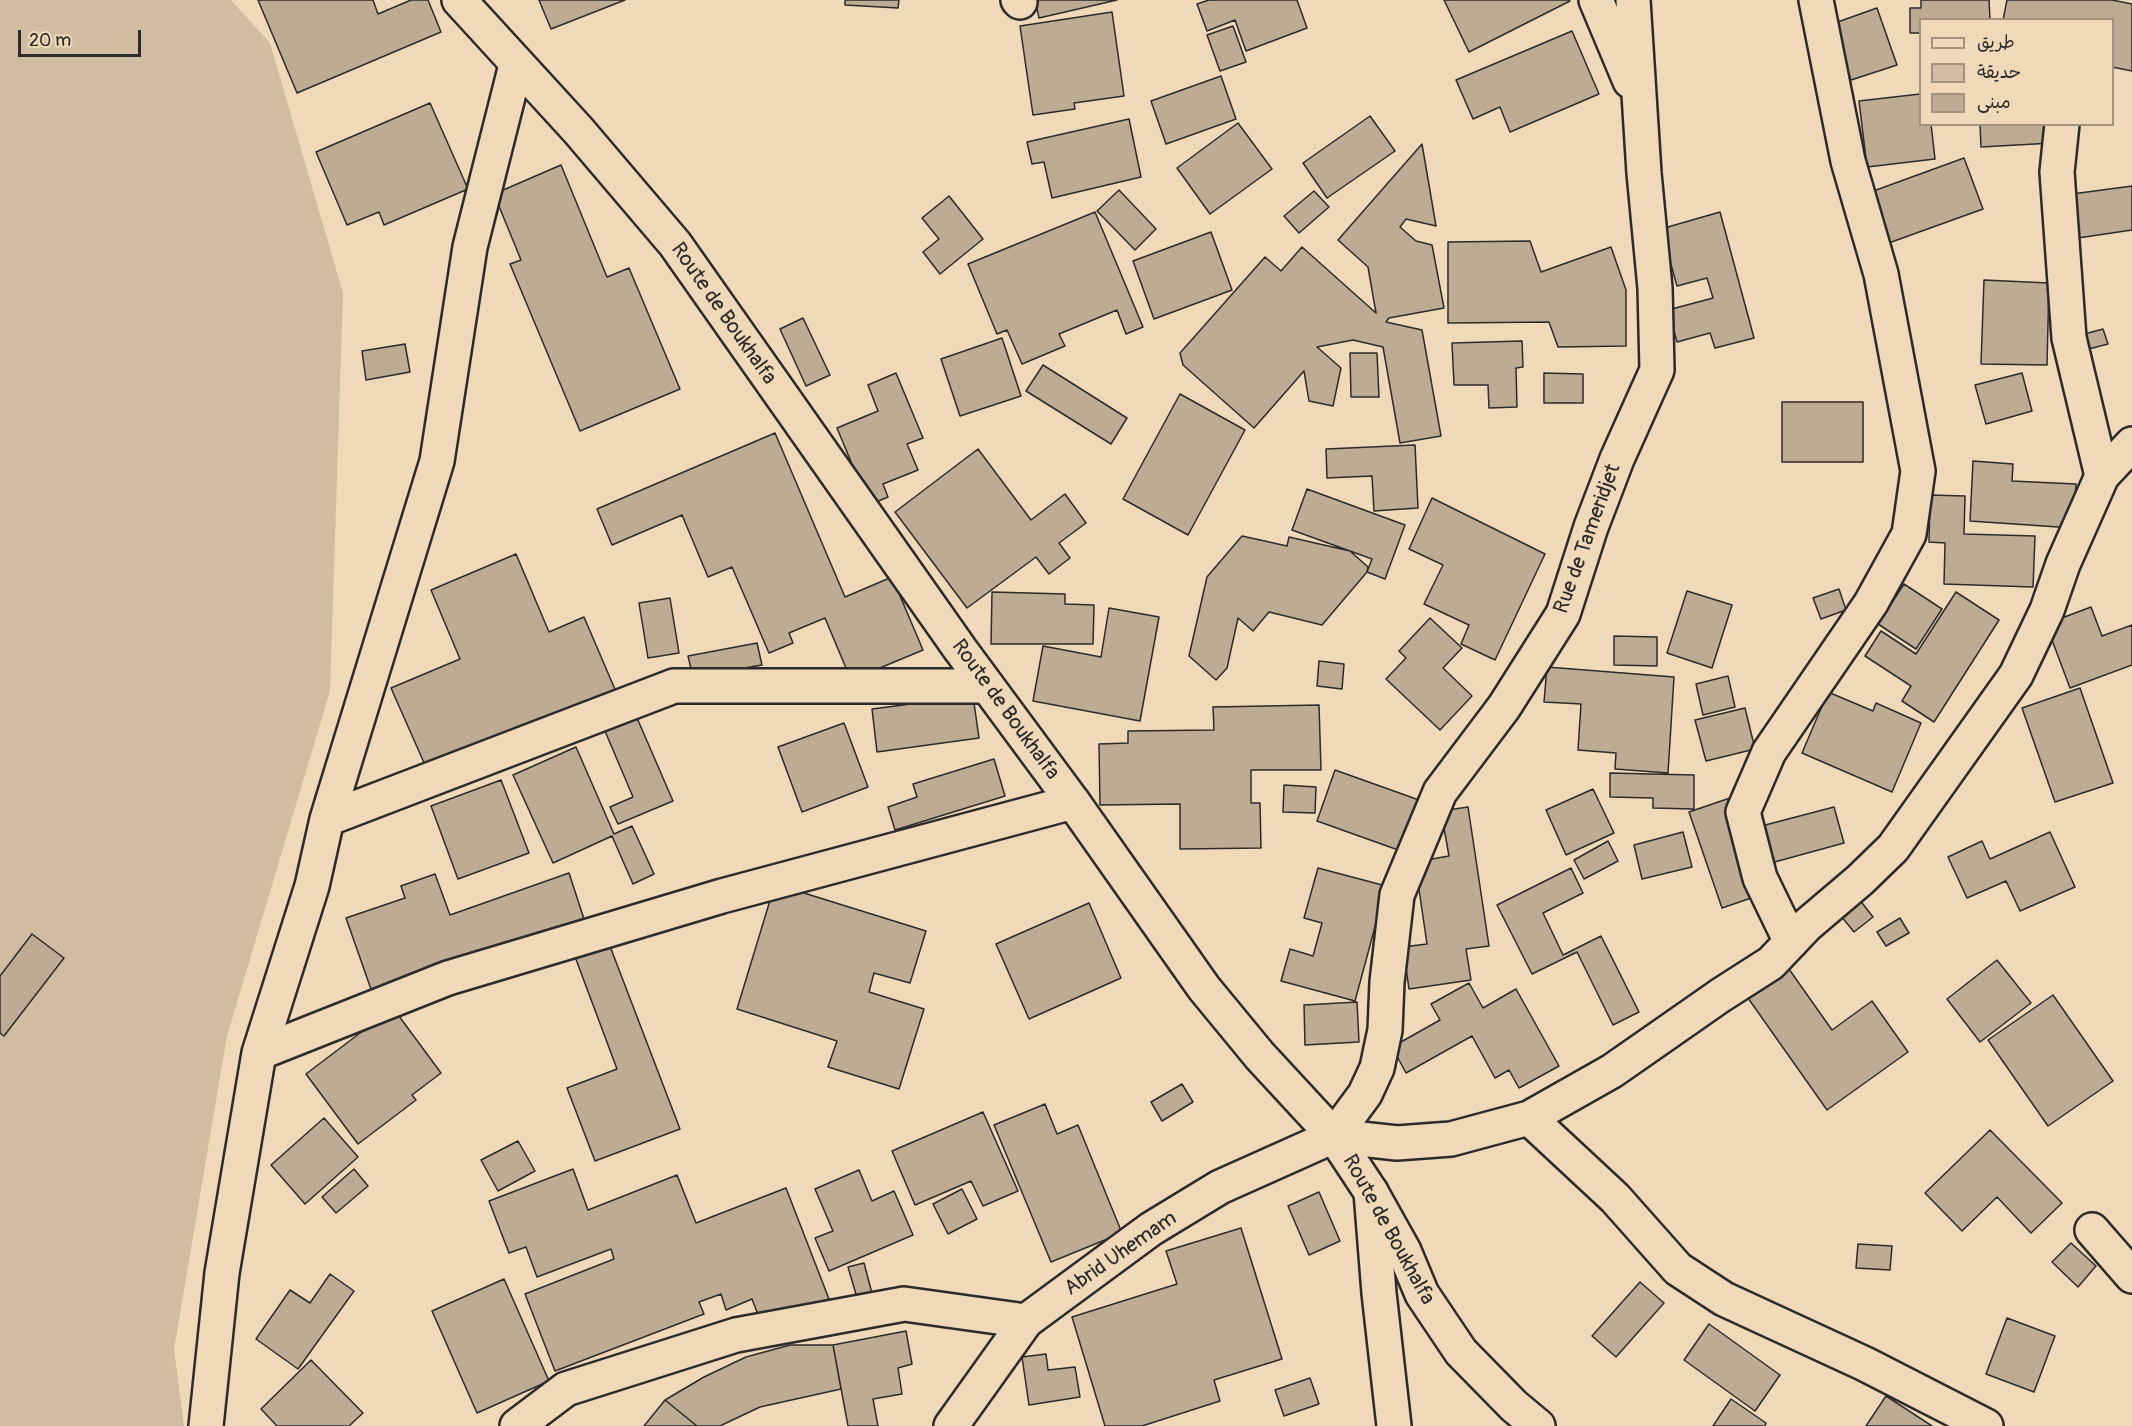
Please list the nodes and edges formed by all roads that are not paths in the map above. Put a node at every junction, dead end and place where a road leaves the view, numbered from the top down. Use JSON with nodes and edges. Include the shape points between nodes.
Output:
{"nodes":[{"id":1,"x":459,"y":0,"type":"edge"},
{"id":2,"x":1596,"y":0,"type":"edge"},
{"id":3,"x":1633,"y":0,"type":"edge"},
{"id":4,"x":1816,"y":0,"type":"edge"},
{"id":5,"x":516,"y":65,"type":"junction"},
{"id":6,"x":1640,"y":105,"type":"junction"},
{"id":7,"x":2062,"y":126,"type":"edge"},
{"id":8,"x":2132,"y":444,"type":"edge"},
{"id":9,"x":2102,"y":476,"type":"junction"},
{"id":10,"x":987,"y":686,"type":"junction"},
{"id":11,"x":1073,"y":802,"type":"junction"},
{"id":12,"x":327,"y":819,"type":"junction"},
{"id":13,"x":1791,"y":942,"type":"junction"},
{"id":14,"x":259,"y":1053,"type":"junction"},
{"id":15,"x":1529,"y":1118,"type":"junction"},
{"id":16,"x":1334,"y":1136,"type":"junction"},
{"id":17,"x":1371,"y":1192,"type":"junction"},
{"id":18,"x":2092,"y":1230,"type":"dead end"},
{"id":19,"x":2132,"y":1276,"type":"edge"},
{"id":20,"x":1026,"y":1322,"type":"junction"},
{"id":21,"x":206,"y":1426,"type":"edge"},
{"id":22,"x":517,"y":1426,"type":"edge"},
{"id":23,"x":951,"y":1426,"type":"edge"},
{"id":24,"x":1394,"y":1426,"type":"edge"},
{"id":25,"x":1538,"y":1426,"type":"edge"},
{"id":26,"x":1986,"y":1426,"type":"edge"}],
"edges":[{"from":1,"to":5,"type":"street","name":"Route de Boukhalfa"},
{"from":2,"to":6,"type":"street"},
{"from":3,"to":6,"type":"street","name":"Rue de Tameridjet"},
{"from":4,"to":13,"type":"street","via":[[1848,160],[1881,274],[1918,471],[1909,534],[1871,603],[1769,752],[1743,812],[1760,878]]},
{"from":5,"to":10,"type":"street","name":"Route de Boukhalfa","via":[[578,130],[675,244]]},
{"from":5,"to":12,"type":"street","via":[[470,247],[437,461]]},
{"from":6,"to":16,"type":"street","name":"Rue de Tameridjet","via":[[1655,288],[1657,370],[1613,468],[1563,614],[1504,707],[1440,792],[1397,895],[1385,1030],[1377,1068],[1365,1094]]},
{"from":7,"to":9,"type":"street","via":[[2057,172],[2068,338]]},
{"from":8,"to":9,"type":"street"},
{"from":9,"to":13,"type":"street","via":[[2016,675],[1893,848]]},
{"from":10,"to":11,"type":"street","name":"Route de Boukhalfa"},
{"from":10,"to":12,"type":"street","via":[[674,686]]},
{"from":11,"to":14,"type":"street","via":[[722,896],[448,978]]},
{"from":11,"to":16,"type":"street","name":"Route de Boukhalfa","via":[[1204,988]]},
{"from":12,"to":14,"type":"street","via":[[312,886]]},
{"from":13,"to":15,"type":"street","via":[[1771,963],[1612,1071]]},
{"from":14,"to":21,"type":"street","via":[[222,1273]]},
{"from":15,"to":16,"type":"street","via":[[1440,1140],[1397,1143]]},
{"from":15,"to":26,"type":"street","via":[[1615,1198],[1678,1269],[1724,1299],[1865,1364]]},
{"from":16,"to":17,"type":"street","name":"Route de Boukhalfa"},
{"from":16,"to":20,"type":"street","name":"Abrid Uhemam","via":[[1220,1187],[1151,1229]]},
{"from":17,"to":24,"type":"street"},
{"from":17,"to":25,"type":"street","name":"Route de Boukhalfa","via":[[1404,1251],[1422,1294],[1461,1352]]},
{"from":18,"to":19,"type":"street"},
{"from":20,"to":22,"type":"street","via":[[904,1304],[736,1335],[566,1389]]},
{"from":20,"to":23,"type":"street","name":"Abrid Uhemam"}]}
